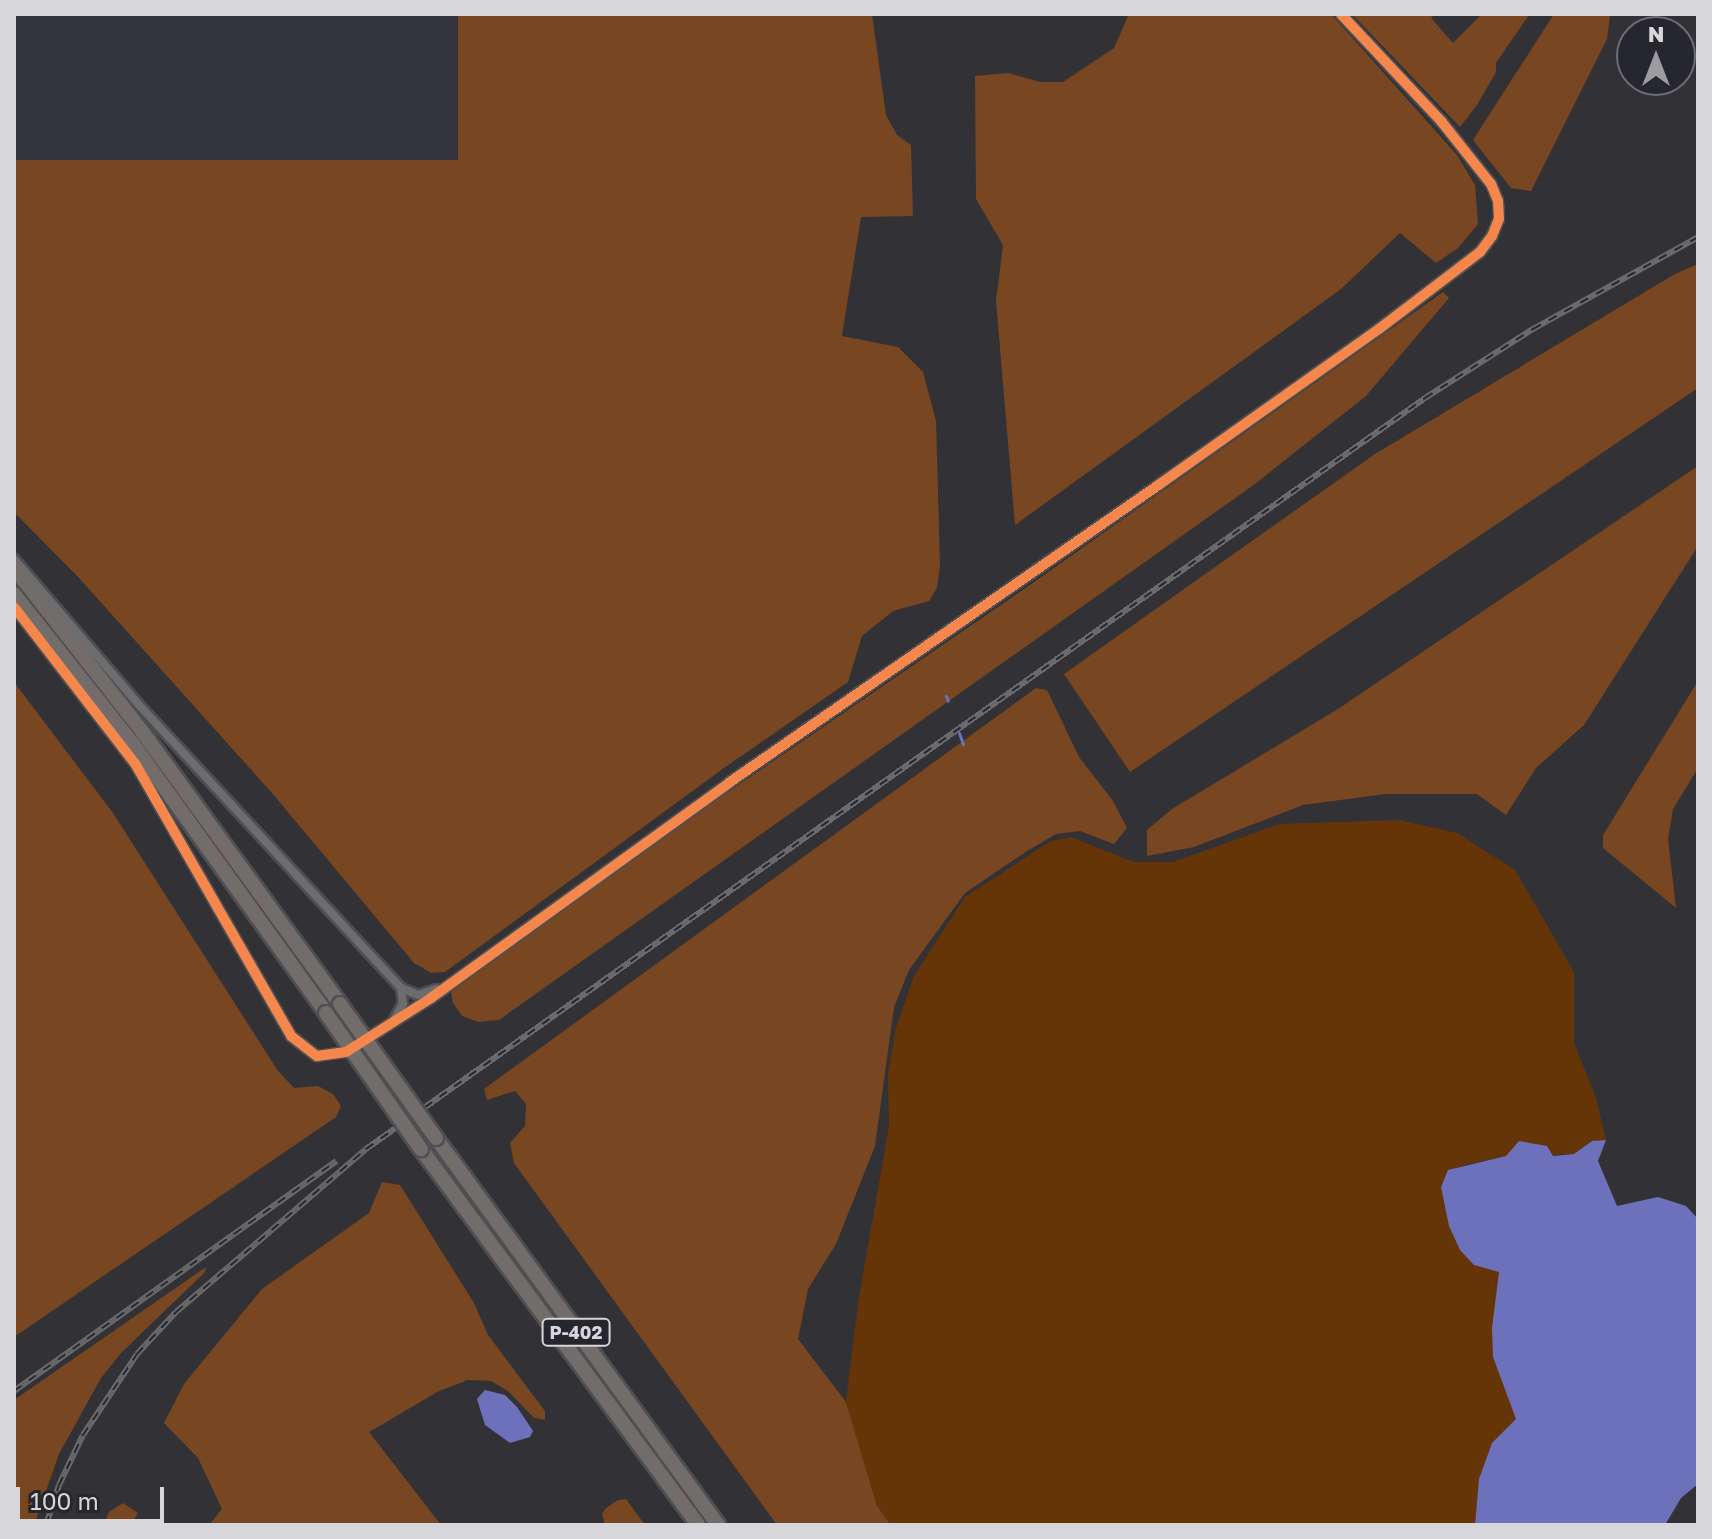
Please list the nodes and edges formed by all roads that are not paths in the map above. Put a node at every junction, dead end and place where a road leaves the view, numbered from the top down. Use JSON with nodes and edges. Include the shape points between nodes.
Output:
{"nodes":[{"id":1,"x":1341,"y":14,"type":"edge"},
{"id":2,"x":14,"y":559,"type":"edge"},
{"id":3,"x":14,"y":568,"type":"edge"},
{"id":4,"x":14,"y":594,"type":"edge"},
{"id":5,"x":14,"y":607,"type":"edge"},
{"id":6,"x":468,"y":970,"type":"junction"},
{"id":7,"x":401,"y":988,"type":"junction"},
{"id":8,"x":381,"y":1032,"type":"junction"},
{"id":9,"x":698,"y":1525,"type":"edge"},
{"id":10,"x":718,"y":1525,"type":"edge"}],
"edges":[{"from":1,"to":6,"type":"street","via":[[1435,114],[1491,184],[1499,219],[1480,252],[1281,399]]},
{"from":2,"to":7,"type":"street","via":[[140,706]]},
{"from":3,"to":10,"type":"main road","number":"Р-402","bridge":true,"via":[[144,734]]},
{"from":4,"to":9,"type":"main road","number":"Р-402","bridge":true,"via":[[133,744],[421,1149]]},
{"from":5,"to":8,"type":"street","via":[[136,765],[291,1036],[309,1053],[329,1057]]},
{"from":6,"to":7,"type":"street","via":[[425,994]]},
{"from":6,"to":8,"type":"street"},
{"from":7,"to":8,"type":"street","via":[[401,1009]]}]}
